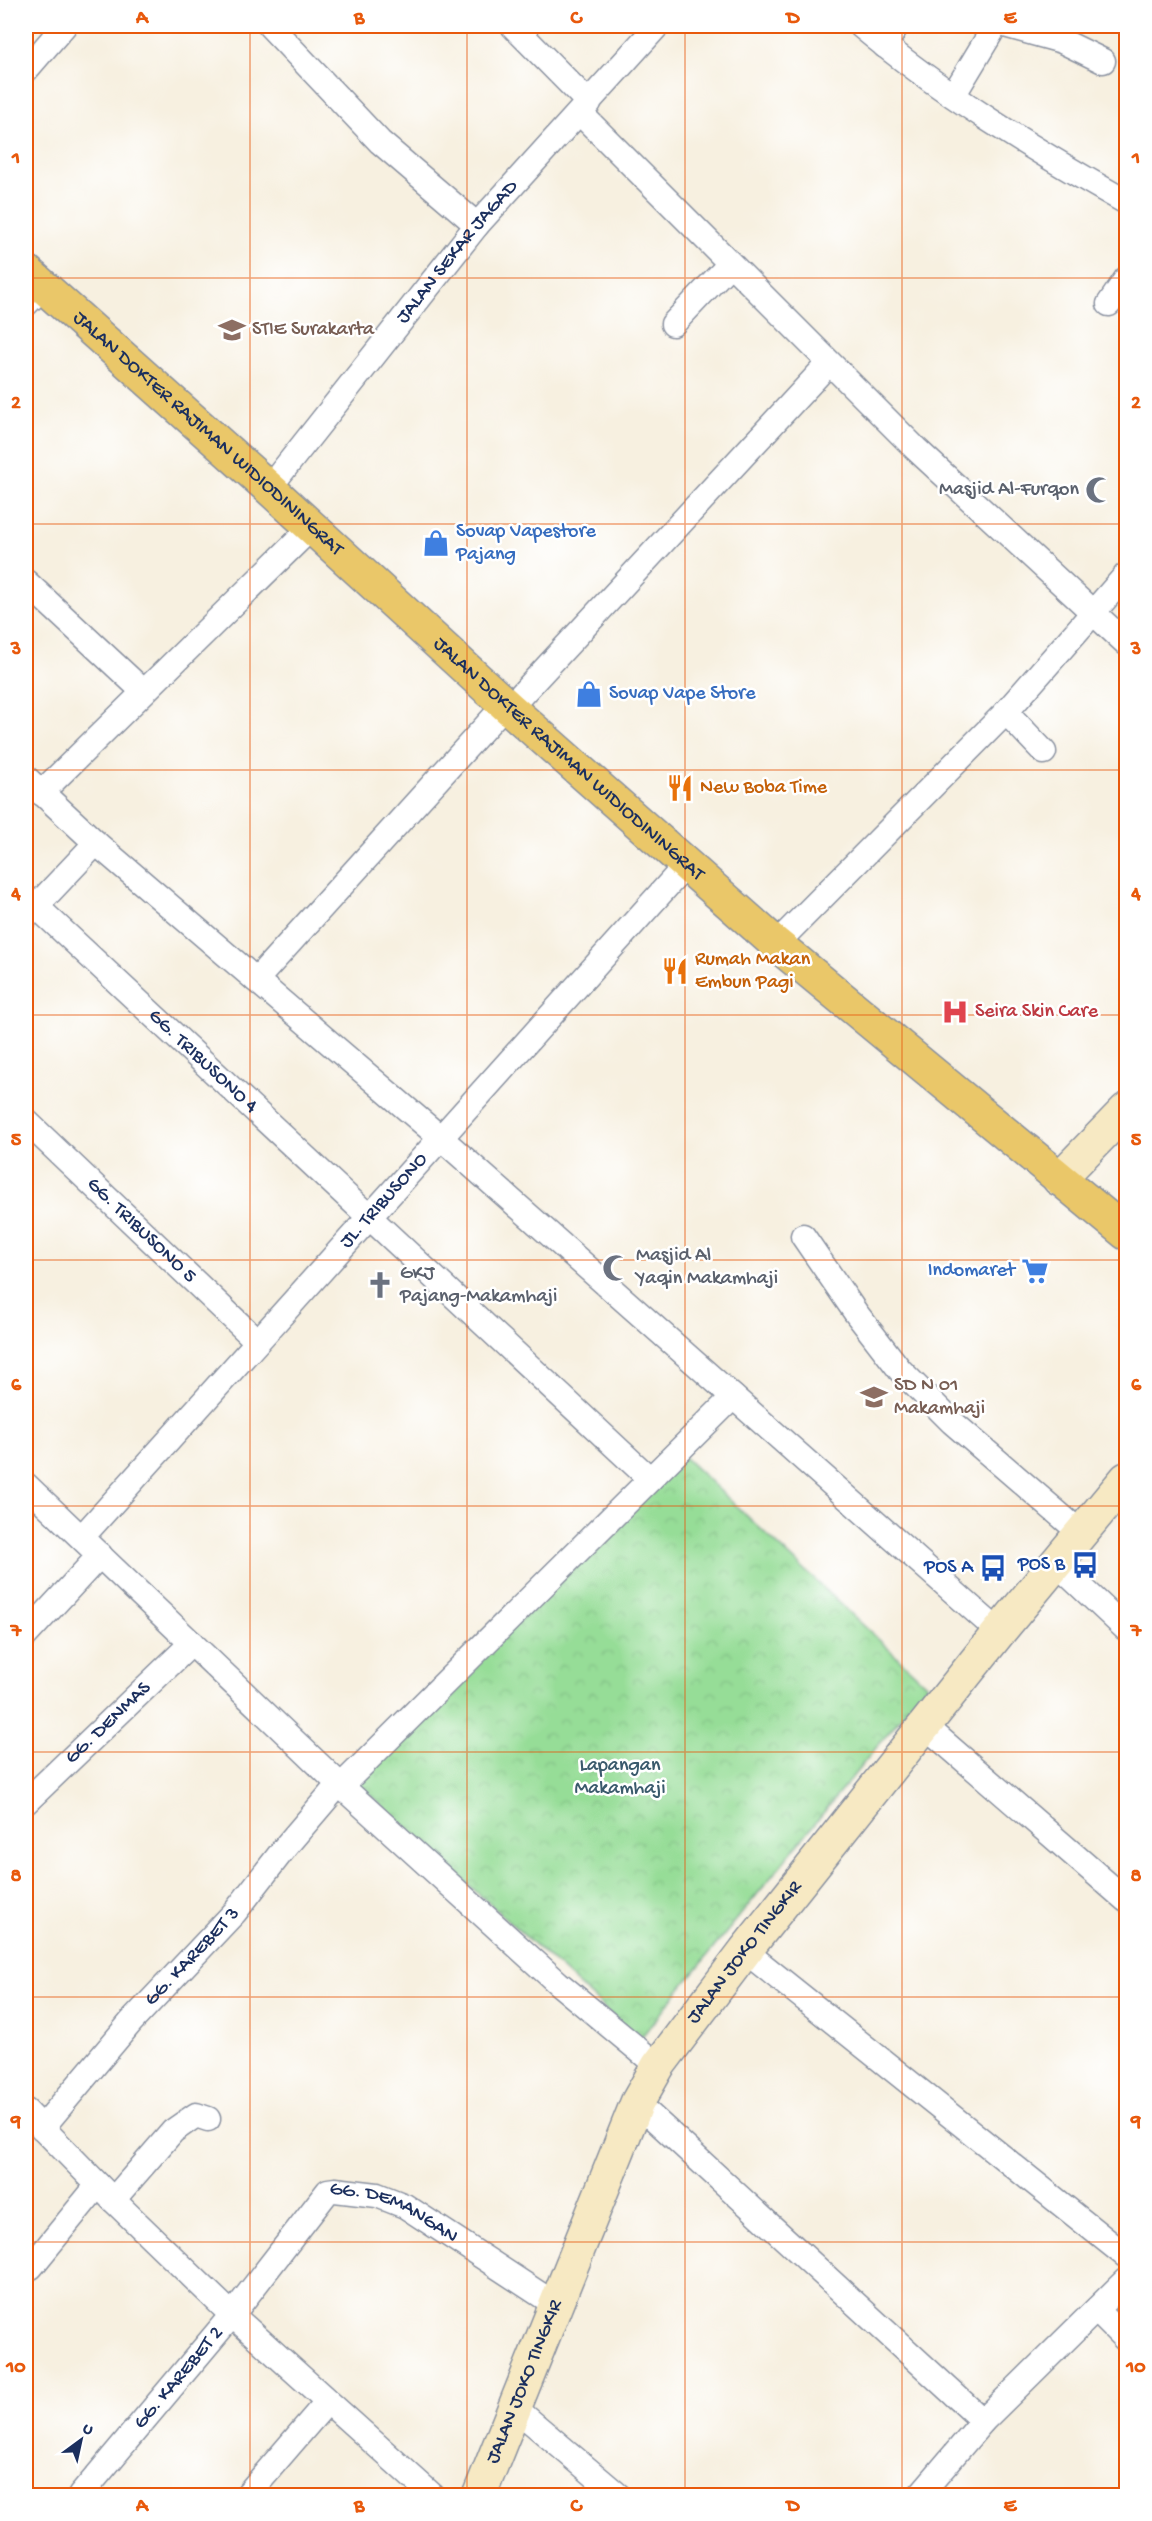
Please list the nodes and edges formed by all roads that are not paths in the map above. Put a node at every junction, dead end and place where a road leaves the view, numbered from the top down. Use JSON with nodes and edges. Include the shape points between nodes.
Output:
{"nodes":[{"id":1,"x":64,"y":26,"type":"edge"},
{"id":2,"x":270,"y":26,"type":"edge"},
{"id":3,"x":513,"y":26,"type":"edge"},
{"id":4,"x":657,"y":26,"type":"edge"},
{"id":5,"x":861,"y":26,"type":"edge"},
{"id":6,"x":995,"y":26,"type":"edge"},
{"id":7,"x":1008,"y":26,"type":"edge"},
{"id":8,"x":891,"y":36,"type":"edge"},
{"id":9,"x":1103,"y":61,"type":"dead end"},
{"id":10,"x":26,"y":70,"type":"edge"},
{"id":11,"x":954,"y":94,"type":"junction"},
{"id":12,"x":584,"y":108,"type":"junction"},
{"id":13,"x":1126,"y":202,"type":"edge"},
{"id":14,"x":477,"y":225,"type":"junction"},
{"id":15,"x":730,"y":264,"type":"junction"},
{"id":16,"x":1126,"y":279,"type":"edge"},
{"id":17,"x":31,"y":287,"type":"edge"},
{"id":18,"x":1109,"y":304,"type":"dead end"},
{"id":19,"x":673,"y":324,"type":"dead end"},
{"id":20,"x":829,"y":363,"type":"junction"},
{"id":21,"x":269,"y":488,"type":"junction"},
{"id":22,"x":312,"y":527,"type":"junction"},
{"id":23,"x":1126,"y":575,"type":"edge"},
{"id":24,"x":26,"y":582,"type":"edge"},
{"id":25,"x":1092,"y":611,"type":"junction"},
{"id":26,"x":1126,"y":643,"type":"edge"},
{"id":27,"x":143,"y":692,"type":"junction"},
{"id":28,"x":507,"y":706,"type":"junction"},
{"id":29,"x":1006,"y":712,"type":"junction"},
{"id":30,"x":1044,"y":752,"type":"dead end"},
{"id":31,"x":33,"y":785,"type":"edge"},
{"id":32,"x":96,"y":843,"type":"junction"},
{"id":33,"x":686,"y":865,"type":"junction"},
{"id":34,"x":31,"y":911,"type":"edge"},
{"id":35,"x":776,"y":944,"type":"junction"},
{"id":36,"x":256,"y":980,"type":"junction"},
{"id":37,"x":1126,"y":1110,"type":"edge"},
{"id":38,"x":26,"y":1121,"type":"edge"},
{"id":39,"x":442,"y":1139,"type":"junction"},
{"id":40,"x":1059,"y":1179,"type":"junction"},
{"id":41,"x":370,"y":1216,"type":"junction"},
{"id":42,"x":1126,"y":1233,"type":"edge"},
{"id":43,"x":803,"y":1236,"type":"dead end"},
{"id":44,"x":257,"y":1341,"type":"junction"},
{"id":45,"x":733,"y":1397,"type":"junction"},
{"id":46,"x":650,"y":1479,"type":"junction"},
{"id":47,"x":1126,"y":1479,"type":"edge"},
{"id":48,"x":26,"y":1485,"type":"edge"},
{"id":49,"x":1082,"y":1534,"type":"junction"},
{"id":50,"x":82,"y":1538,"type":"junction"},
{"id":51,"x":100,"y":1555,"type":"junction"},
{"id":52,"x":1057,"y":1564,"type":"junction"},
{"id":53,"x":1126,"y":1629,"type":"edge"},
{"id":54,"x":999,"y":1632,"type":"junction"},
{"id":55,"x":26,"y":1635,"type":"edge"},
{"id":56,"x":192,"y":1643,"type":"junction"},
{"id":57,"x":924,"y":1725,"type":"junction"},
{"id":58,"x":340,"y":1785,"type":"junction"},
{"id":59,"x":26,"y":1802,"type":"edge"},
{"id":60,"x":1126,"y":1900,"type":"edge"},
{"id":61,"x":745,"y":1951,"type":"junction"},
{"id":62,"x":658,"y":2066,"type":"junction"},
{"id":63,"x":637,"y":2103,"type":"junction"},
{"id":64,"x":26,"y":2111,"type":"edge"},
{"id":65,"x":208,"y":2119,"type":"dead end"},
{"id":66,"x":42,"y":2128,"type":"junction"},
{"id":67,"x":105,"y":2192,"type":"junction"},
{"id":68,"x":1126,"y":2256,"type":"edge"},
{"id":69,"x":32,"y":2267,"type":"dead end"},
{"id":70,"x":1126,"y":2280,"type":"edge"},
{"id":71,"x":556,"y":2305,"type":"junction"},
{"id":72,"x":1096,"y":2310,"type":"junction"},
{"id":73,"x":232,"y":2315,"type":"junction"},
{"id":74,"x":1126,"y":2340,"type":"edge"},
{"id":75,"x":327,"y":2402,"type":"junction"},
{"id":76,"x":515,"y":2408,"type":"junction"},
{"id":77,"x":983,"y":2421,"type":"junction"},
{"id":78,"x":80,"y":2496,"type":"edge"},
{"id":79,"x":246,"y":2496,"type":"edge"},
{"id":80,"x":433,"y":2496,"type":"edge"},
{"id":81,"x":479,"y":2496,"type":"edge"},
{"id":82,"x":619,"y":2496,"type":"edge"},
{"id":83,"x":919,"y":2496,"type":"edge"}],
"edges":[{"from":1,"to":10,"type":"street"},
{"from":2,"to":14,"type":"street","via":[[380,142]]},
{"from":3,"to":12,"type":"street"},
{"from":4,"to":12,"type":"street","name":"JALAN SEKAR JAGAD"},
{"from":5,"to":8,"type":"street"},
{"from":6,"to":11,"type":"street"},
{"from":7,"to":9,"type":"street","via":[[1062,41]]},
{"from":8,"to":11,"type":"street"},
{"from":11,"to":13,"type":"street","via":[[1015,137]]},
{"from":12,"to":14,"type":"street","name":"JALAN SEKAR JAGAD"},
{"from":12,"to":15,"type":"street"},
{"from":14,"to":21,"type":"street","name":"JALAN SEKAR JAGAD"},
{"from":15,"to":19,"type":"street"},
{"from":15,"to":20,"type":"street"},
{"from":16,"to":18,"type":"street"},
{"from":17,"to":21,"type":"main road","name":"JALAN DOKTER RAJIMAN WIDIODININGRAT"},
{"from":20,"to":25,"type":"street"},
{"from":20,"to":28,"type":"street"},
{"from":21,"to":22,"type":"main road","name":"JALAN DOKTER RAJIMAN WIDIODININGRAT"},
{"from":22,"to":27,"type":"street"},
{"from":22,"to":28,"type":"main road","name":"JALAN DOKTER RAJIMAN WIDIODININGRAT"},
{"from":23,"to":25,"type":"street"},
{"from":24,"to":27,"type":"street"},
{"from":25,"to":26,"type":"street"},
{"from":25,"to":29,"type":"street"},
{"from":27,"to":31,"type":"street"},
{"from":28,"to":33,"type":"main road","name":"JALAN DOKTER RAJIMAN WIDIODININGRAT"},
{"from":28,"to":36,"type":"street"},
{"from":29,"to":30,"type":"street"},
{"from":29,"to":35,"type":"street"},
{"from":31,"to":32,"type":"street"},
{"from":32,"to":34,"type":"street"},
{"from":32,"to":36,"type":"street"},
{"from":33,"to":35,"type":"main road","name":"JALAN DOKTER RAJIMAN WIDIODININGRAT"},
{"from":33,"to":39,"type":"street","name":"JL. TRIBUSONO"},
{"from":34,"to":41,"type":"street","name":"GG. TRIBUSONO 4"},
{"from":35,"to":40,"type":"main road","name":"JALAN DOKTER RAJIMAN WIDIODININGRAT"},
{"from":36,"to":39,"type":"street"},
{"from":37,"to":40,"type":"main road"},
{"from":38,"to":44,"type":"street","name":"GG. TRIBUSONO 5"},
{"from":39,"to":41,"type":"street","name":"JL. TRIBUSONO"},
{"from":39,"to":45,"type":"street"},
{"from":40,"to":42,"type":"main road","name":"JALAN DOKTER RAJIMAN WIDIODININGRAT"},
{"from":41,"to":44,"type":"street","name":"JL. TRIBUSONO"},
{"from":41,"to":46,"type":"street","name":"GG. TRIBUSONO 4"},
{"from":43,"to":49,"type":"street","via":[[900,1370],[952,1422]]},
{"from":44,"to":50,"type":"street","name":"JL. TRIBUSONO"},
{"from":45,"to":46,"type":"street","name":"GG. KAREBET 3"},
{"from":45,"to":54,"type":"street"},
{"from":46,"to":58,"type":"street","name":"GG. KAREBET 3"},
{"from":47,"to":49,"type":"main road","name":"JALAN JOKO TINGKIR"},
{"from":48,"to":50,"type":"street"},
{"from":49,"to":52,"type":"main road","name":"JALAN JOKO TINGKIR"},
{"from":50,"to":51,"type":"street"},
{"from":51,"to":55,"type":"street"},
{"from":51,"to":56,"type":"street"},
{"from":52,"to":53,"type":"street"},
{"from":52,"to":54,"type":"main road","name":"JALAN JOKO TINGKIR"},
{"from":54,"to":57,"type":"main road","name":"JALAN JOKO TINGKIR"},
{"from":56,"to":58,"type":"street"},
{"from":56,"to":59,"type":"street","name":"GG. DENMAS"},
{"from":57,"to":60,"type":"street"},
{"from":57,"to":61,"type":"main road","name":"JALAN JOKO TINGKIR"},
{"from":58,"to":62,"type":"street","via":[[558,1983]]},
{"from":58,"to":66,"type":"street","name":"GG. KAREBET 3","via":[[300,1828],[235,1912],[131,2022]]},
{"from":61,"to":62,"type":"main road","name":"JALAN JOKO TINGKIR"},
{"from":61,"to":68,"type":"street"},
{"from":62,"to":63,"type":"main road","name":"JALAN JOKO TINGKIR"},
{"from":63,"to":71,"type":"main road","name":"JALAN JOKO TINGKIR"},
{"from":63,"to":77,"type":"street"},
{"from":64,"to":66,"type":"street"},
{"from":65,"to":67,"type":"street","via":[[196,2115],[173,2131]]},
{"from":66,"to":67,"type":"street"},
{"from":67,"to":69,"type":"street"},
{"from":67,"to":73,"type":"street"},
{"from":70,"to":72,"type":"street"},
{"from":71,"to":73,"type":"street","name":"GG. DEMANGAN","via":[[405,2206],[377,2196],[335,2190],[323,2197]]},
{"from":71,"to":76,"type":"main road","name":"JALAN JOKO TINGKIR"},
{"from":72,"to":74,"type":"street"},
{"from":72,"to":77,"type":"street"},
{"from":73,"to":75,"type":"street"},
{"from":73,"to":78,"type":"street","name":"GG. KAREBET 2"},
{"from":75,"to":79,"type":"street"},
{"from":75,"to":80,"type":"street"},
{"from":76,"to":81,"type":"main road","name":"JALAN JOKO TINGKIR"},
{"from":76,"to":82,"type":"street"},
{"from":77,"to":83,"type":"street"}]}
